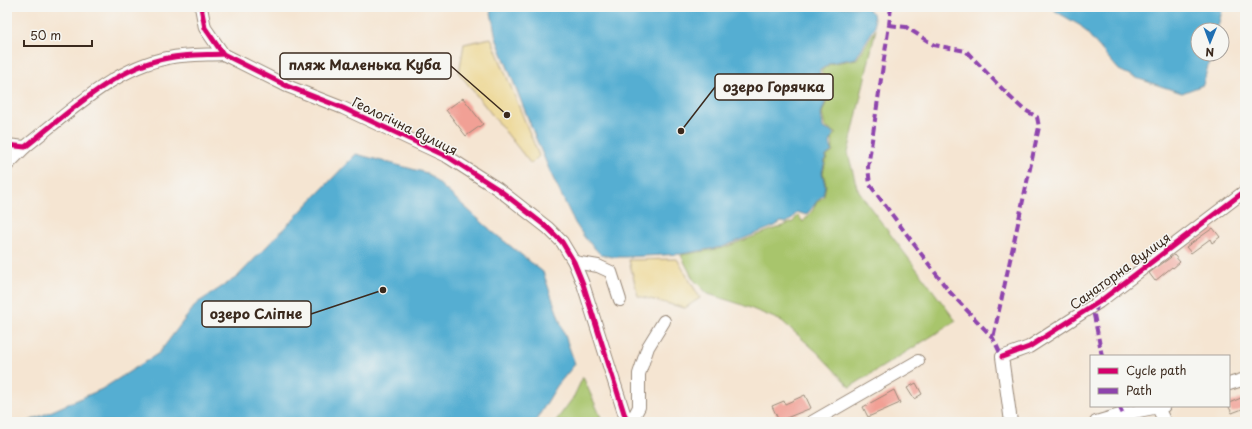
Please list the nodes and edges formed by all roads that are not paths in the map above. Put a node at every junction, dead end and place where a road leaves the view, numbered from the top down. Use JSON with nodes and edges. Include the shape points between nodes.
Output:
{"nodes":[{"id":1,"x":201,"y":7,"type":"edge"},
{"id":2,"x":223,"y":54,"type":"junction"},
{"id":3,"x":7,"y":145,"type":"edge"},
{"id":4,"x":25,"y":147,"type":"junction"},
{"id":5,"x":7,"y":165,"type":"edge"},
{"id":6,"x":1245,"y":191,"type":"edge"},
{"id":7,"x":574,"y":262,"type":"junction"},
{"id":8,"x":620,"y":300,"type":"dead end"},
{"id":9,"x":664,"y":321,"type":"dead end"},
{"id":10,"x":918,"y":361,"type":"dead end"},
{"id":11,"x":1245,"y":379,"type":"edge"},
{"id":12,"x":1230,"y":384,"type":"edge"},
{"id":13,"x":1161,"y":407,"type":"edge"},
{"id":14,"x":630,"y":422,"type":"edge"},
{"id":15,"x":812,"y":422,"type":"edge"},
{"id":16,"x":1010,"y":422,"type":"edge"},
{"id":17,"x":1096,"y":422,"type":"edge"},
{"id":18,"x":1165,"y":422,"type":"edge"}],
"edges":[{"from":1,"to":2,"type":"street","via":[[205,28]]},
{"from":2,"to":4,"type":"street","via":[[169,57],[143,64],[106,83]]},
{"from":2,"to":7,"type":"street","name":"Геологічна вулиця","via":[[287,86],[343,108],[448,157],[532,214],[562,242]]},
{"from":3,"to":4,"type":"street"},
{"from":4,"to":5,"type":"street"},
{"from":6,"to":16,"type":"street","name":"Санаторна вулиця","via":[[1099,302],[1029,347],[1002,357]]},
{"from":7,"to":8,"type":"street","via":[[598,266],[611,272]]},
{"from":7,"to":14,"type":"street","name":"Геологічна вулиця","via":[[624,412]]},
{"from":9,"to":14,"type":"street","via":[[648,347],[639,374],[639,407]]},
{"from":10,"to":15,"type":"street"},
{"from":11,"to":12,"type":"street"},
{"from":13,"to":17,"type":"street"},
{"from":13,"to":18,"type":"street"}]}
